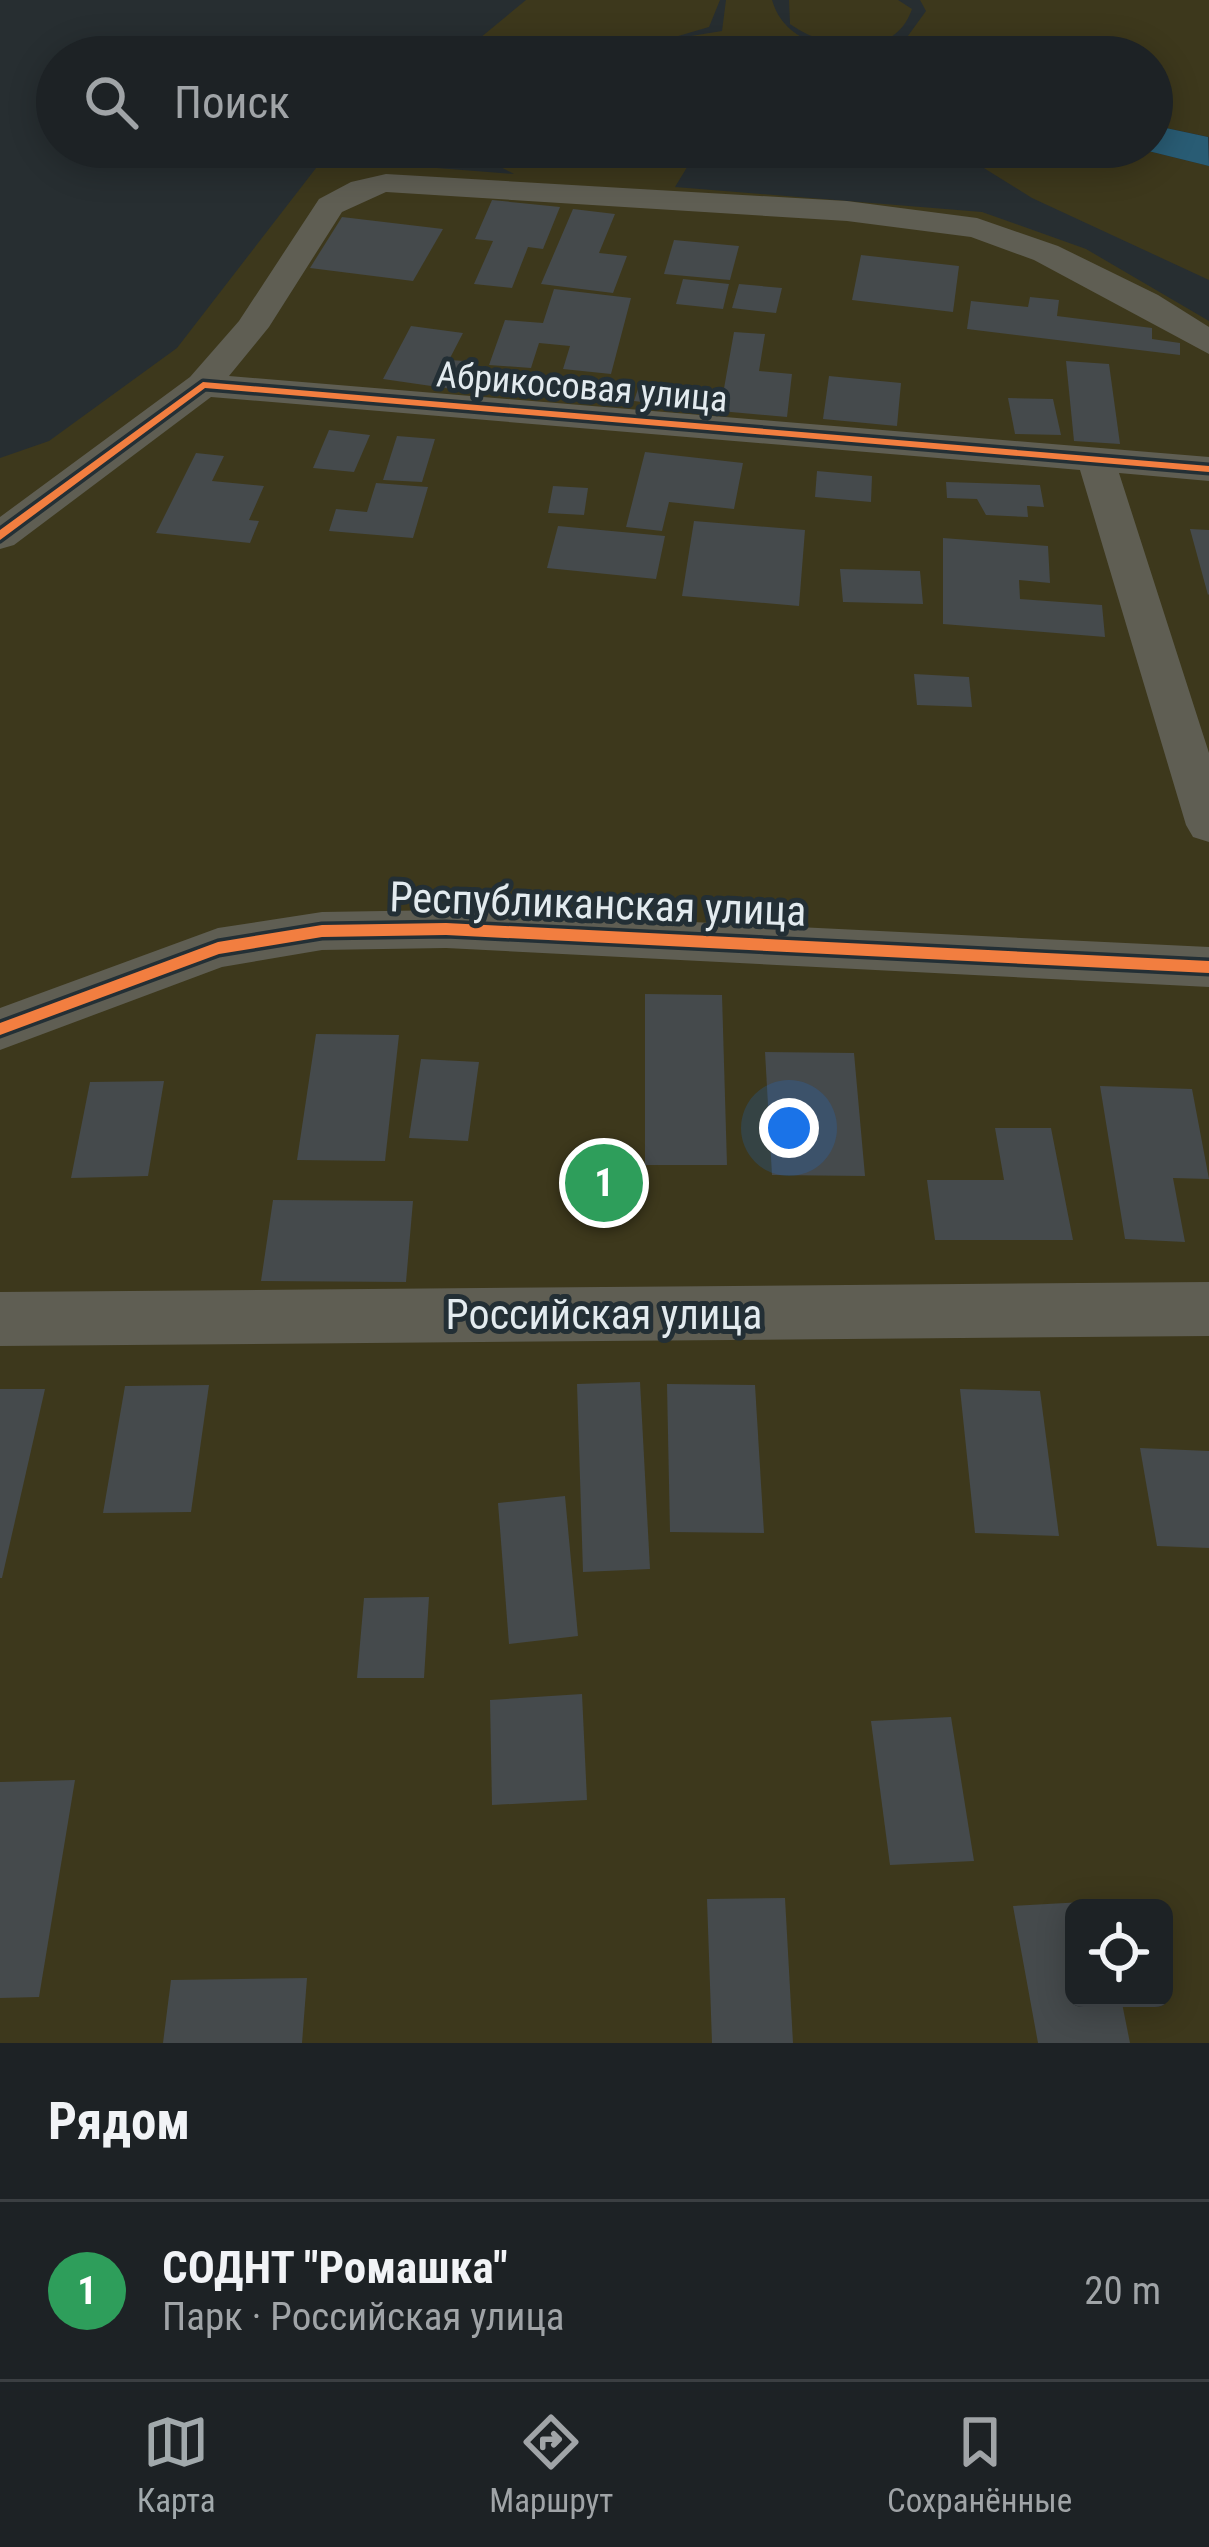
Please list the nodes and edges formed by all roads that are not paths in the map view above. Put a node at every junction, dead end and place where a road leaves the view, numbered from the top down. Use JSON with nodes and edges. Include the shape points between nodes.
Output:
{"nodes":[{"id":1,"x":1209,"y":343,"type":"edge"},
{"id":2,"x":203,"y":385,"type":"junction"},
{"id":3,"x":1096,"y":460,"type":"junction"},
{"id":4,"x":1209,"y":469,"type":"edge"},
{"id":5,"x":0,"y":536,"type":"edge"},
{"id":6,"x":1209,"y":825,"type":"edge"},
{"id":7,"x":1209,"y":967,"type":"edge"},
{"id":8,"x":0,"y":1029,"type":"edge"},
{"id":9,"x":1209,"y":1309,"type":"edge"},
{"id":10,"x":0,"y":1319,"type":"edge"}],
"edges":[{"from":1,"to":2,"type":"street","via":[[1146,302],[977,228],[847,212],[386,183],[330,206]]},
{"from":2,"to":3,"type":"street","name":"Абрикосовая улица"},
{"from":2,"to":5,"type":"street"},
{"from":3,"to":4,"type":"street","name":"Абрикосовая улица"},
{"from":3,"to":6,"type":"street"},
{"from":7,"to":8,"type":"street","name":"Республиканская улица","via":[[446,929],[322,931],[218,948]]},
{"from":9,"to":10,"type":"street","name":"Российская улица"}]}
